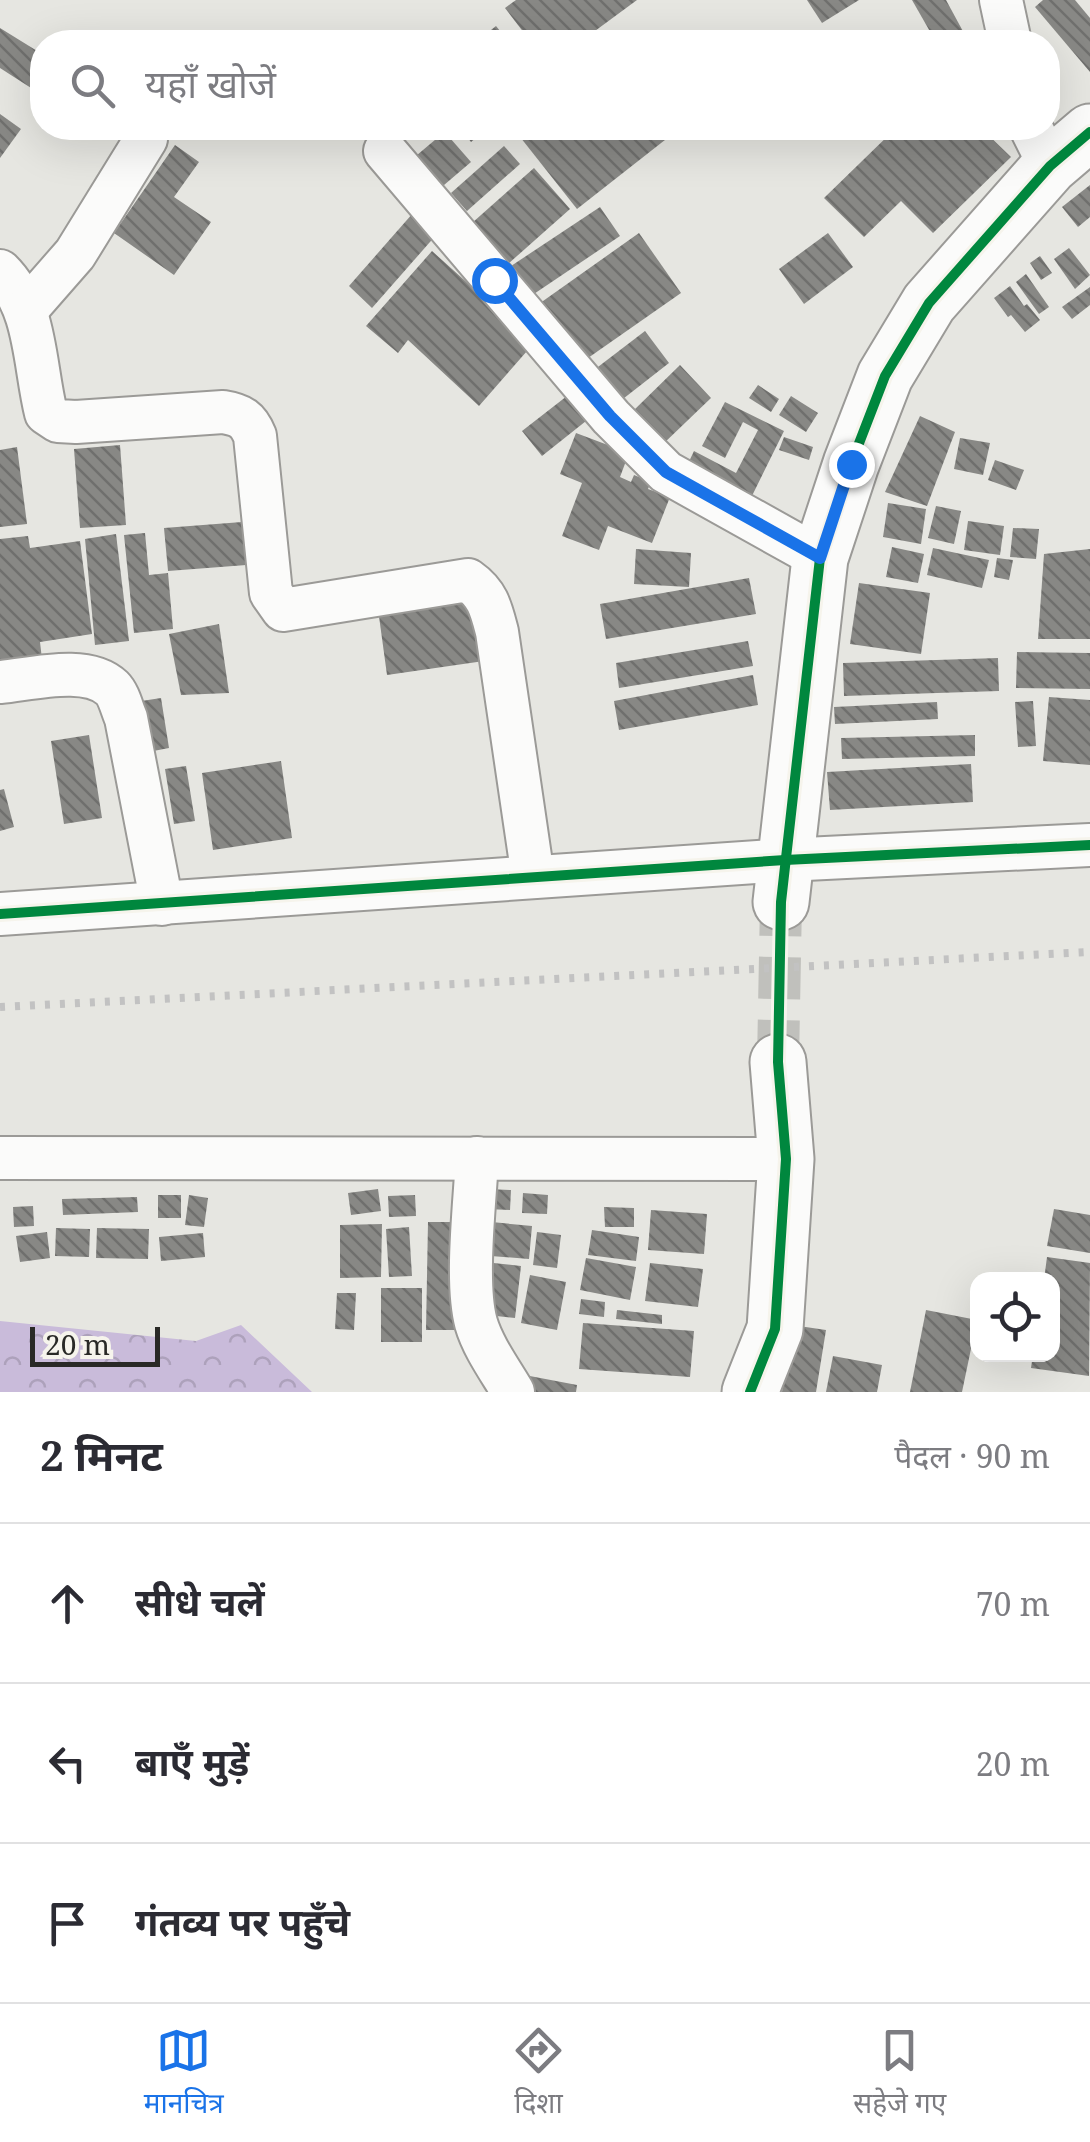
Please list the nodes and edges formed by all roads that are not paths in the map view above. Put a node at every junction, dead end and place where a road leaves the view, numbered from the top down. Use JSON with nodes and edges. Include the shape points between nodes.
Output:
{"nodes":[{"id":1,"x":1000,"y":0,"type":"edge"},
{"id":2,"x":1007,"y":30,"type":"edge"},
{"id":3,"x":145,"y":140,"type":"edge"},
{"id":4,"x":1057,"y":142,"type":"edge"},
{"id":5,"x":386,"y":151,"type":"dead end"},
{"id":6,"x":0,"y":271,"type":"edge"},
{"id":7,"x":26,"y":310,"type":"junction"},
{"id":8,"x":820,"y":558,"type":"junction"},
{"id":9,"x":0,"y":682,"type":"edge"},
{"id":10,"x":1090,"y":845,"type":"edge"},
{"id":11,"x":533,"y":878,"type":"junction"},
{"id":12,"x":783,"y":881,"type":"junction"},
{"id":13,"x":162,"y":904,"type":"junction"},
{"id":14,"x":0,"y":914,"type":"edge"},
{"id":15,"x":778,"y":1062,"type":"tunnel mouth"},
{"id":16,"x":0,"y":1158,"type":"edge"},
{"id":17,"x":477,"y":1158,"type":"junction"},
{"id":18,"x":786,"y":1158,"type":"junction"},
{"id":19,"x":513,"y":1392,"type":"edge"},
{"id":20,"x":750,"y":1392,"type":"edge"}],
"edges":[{"from":1,"to":2,"type":"street"},
{"from":3,"to":7,"type":"street","via":[[75,254]]},
{"from":4,"to":8,"type":"street","via":[[930,303],[885,376]]},
{"from":5,"to":8,"type":"street","via":[[610,416],[666,472]]},
{"from":6,"to":7,"type":"street"},
{"from":7,"to":11,"type":"street","via":[[46,413],[58,421],[224,412],[250,424],[271,593],[283,610],[468,580],[482,590],[497,632]]},
{"from":8,"to":12,"type":"street"},
{"from":9,"to":13,"type":"street","via":[[72,676],[96,678],[115,690]]},
{"from":10,"to":12,"type":"street"},
{"from":11,"to":12,"type":"street"},
{"from":11,"to":13,"type":"street"},
{"from":13,"to":14,"type":"street"},
{"from":15,"to":18,"type":"street"},
{"from":16,"to":17,"type":"street"},
{"from":17,"to":18,"type":"street"},
{"from":17,"to":19,"type":"street","via":[[475,1320]]},
{"from":18,"to":20,"type":"street","via":[[775,1329]]}]}
